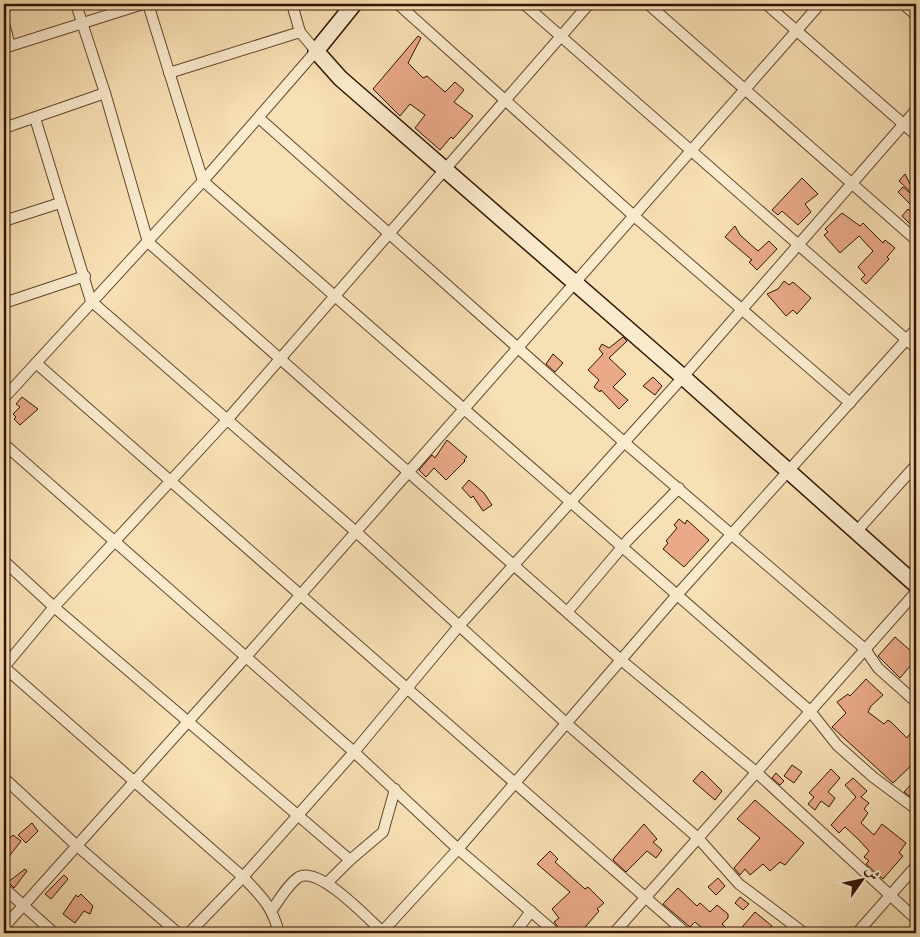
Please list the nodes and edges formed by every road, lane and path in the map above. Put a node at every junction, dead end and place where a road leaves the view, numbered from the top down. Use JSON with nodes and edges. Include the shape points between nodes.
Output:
{"nodes":[{"id":1,"x":76,"y":4,"type":"edge"},
{"id":2,"x":143,"y":4,"type":"edge"},
{"id":3,"x":148,"y":4,"type":"edge"},
{"id":4,"x":292,"y":4,"type":"edge"},
{"id":5,"x":354,"y":4,"type":"edge"},
{"id":6,"x":398,"y":4,"type":"edge"},
{"id":7,"x":524,"y":4,"type":"edge"},
{"id":8,"x":589,"y":4,"type":"edge"},
{"id":9,"x":648,"y":4,"type":"edge"},
{"id":10,"x":766,"y":4,"type":"edge"},
{"id":11,"x":820,"y":4,"type":"edge"},
{"id":12,"x":904,"y":4,"type":"edge"},
{"id":13,"x":916,"y":15,"type":"edge"},
{"id":14,"x":4,"y":23,"type":"edge"},
{"id":15,"x":82,"y":24,"type":"junction"},
{"id":16,"x":796,"y":31,"type":"junction"},
{"id":17,"x":300,"y":32,"type":"junction"},
{"id":18,"x":562,"y":37,"type":"junction"},
{"id":19,"x":7,"y":47,"type":"edge"},
{"id":20,"x":316,"y":51,"type":"junction"},
{"id":21,"x":169,"y":73,"type":"junction"},
{"id":22,"x":744,"y":88,"type":"junction"},
{"id":23,"x":105,"y":93,"type":"junction"},
{"id":24,"x":506,"y":99,"type":"junction"},
{"id":25,"x":916,"y":110,"type":"edge"},
{"id":26,"x":35,"y":118,"type":"junction"},
{"id":27,"x":259,"y":118,"type":"junction"},
{"id":28,"x":903,"y":123,"type":"junction"},
{"id":29,"x":4,"y":128,"type":"edge"},
{"id":30,"x":916,"y":135,"type":"edge"},
{"id":31,"x":692,"y":151,"type":"junction"},
{"id":32,"x":445,"y":168,"type":"junction"},
{"id":33,"x":203,"y":181,"type":"junction"},
{"id":34,"x":851,"y":184,"type":"junction"},
{"id":35,"x":60,"y":203,"type":"junction"},
{"id":36,"x":634,"y":216,"type":"junction"},
{"id":37,"x":4,"y":221,"type":"edge"},
{"id":38,"x":390,"y":233,"type":"junction"},
{"id":39,"x":916,"y":240,"type":"edge"},
{"id":40,"x":148,"y":242,"type":"junction"},
{"id":41,"x":800,"y":244,"type":"junction"},
{"id":42,"x":85,"y":276,"type":"junction"},
{"id":43,"x":575,"y":283,"type":"junction"},
{"id":44,"x":335,"y":296,"type":"junction"},
{"id":45,"x":91,"y":301,"type":"junction"},
{"id":46,"x":4,"y":302,"type":"edge"},
{"id":47,"x":741,"y":310,"type":"junction"},
{"id":48,"x":916,"y":329,"type":"edge"},
{"id":49,"x":907,"y":340,"type":"junction"},
{"id":50,"x":517,"y":348,"type":"junction"},
{"id":51,"x":916,"y":348,"type":"edge"},
{"id":52,"x":279,"y":357,"type":"junction"},
{"id":53,"x":36,"y":363,"type":"junction"},
{"id":54,"x":683,"y":377,"type":"junction"},
{"id":55,"x":4,"y":398,"type":"edge"},
{"id":56,"x":850,"y":403,"type":"junction"},
{"id":57,"x":464,"y":410,"type":"junction"},
{"id":58,"x":226,"y":421,"type":"junction"},
{"id":59,"x":625,"y":443,"type":"junction"},
{"id":60,"x":4,"y":444,"type":"edge"},
{"id":61,"x":916,"y":465,"type":"edge"},
{"id":62,"x":409,"y":471,"type":"junction"},
{"id":63,"x":789,"y":472,"type":"junction"},
{"id":64,"x":170,"y":482,"type":"junction"},
{"id":65,"x":679,"y":488,"type":"junction"},
{"id":66,"x":568,"y":502,"type":"junction"},
{"id":67,"x":355,"y":531,"type":"junction"},
{"id":68,"x":856,"y":532,"type":"junction"},
{"id":69,"x":733,"y":534,"type":"junction"},
{"id":70,"x":115,"y":542,"type":"junction"},
{"id":71,"x":621,"y":548,"type":"junction"},
{"id":72,"x":4,"y":561,"type":"edge"},
{"id":73,"x":514,"y":564,"type":"junction"},
{"id":74,"x":916,"y":585,"type":"edge"},
{"id":75,"x":916,"y":592,"type":"edge"},
{"id":76,"x":300,"y":595,"type":"junction"},
{"id":77,"x":676,"y":596,"type":"junction"},
{"id":78,"x":54,"y":607,"type":"junction"},
{"id":79,"x":568,"y":612,"type":"junction"},
{"id":80,"x":459,"y":626,"type":"junction"},
{"id":81,"x":865,"y":649,"type":"junction"},
{"id":82,"x":245,"y":658,"type":"junction"},
{"id":83,"x":621,"y":660,"type":"junction"},
{"id":84,"x":4,"y":667,"type":"edge"},
{"id":85,"x":407,"y":691,"type":"junction"},
{"id":86,"x":916,"y":702,"type":"edge"},
{"id":87,"x":810,"y":711,"type":"junction"},
{"id":88,"x":188,"y":722,"type":"junction"},
{"id":89,"x":566,"y":723,"type":"junction"},
{"id":90,"x":354,"y":752,"type":"junction"},
{"id":91,"x":756,"y":772,"type":"junction"},
{"id":92,"x":4,"y":778,"type":"edge"},
{"id":93,"x":134,"y":780,"type":"junction"},
{"id":94,"x":514,"y":783,"type":"junction"},
{"id":95,"x":395,"y":789,"type":"junction"},
{"id":96,"x":916,"y":809,"type":"edge"},
{"id":97,"x":298,"y":815,"type":"junction"},
{"id":98,"x":698,"y":838,"type":"junction"},
{"id":99,"x":76,"y":845,"type":"junction"},
{"id":100,"x":458,"y":849,"type":"junction"},
{"id":101,"x":350,"y":860,"type":"junction"},
{"id":102,"x":916,"y":866,"type":"edge"},
{"id":103,"x":243,"y":877,"type":"junction"},
{"id":104,"x":327,"y":883,"type":"junction"},
{"id":105,"x":4,"y":888,"type":"edge"},
{"id":106,"x":644,"y":897,"type":"junction"},
{"id":107,"x":889,"y":897,"type":"junction"},
{"id":108,"x":22,"y":905,"type":"junction"},
{"id":109,"x":272,"y":910,"type":"junction"},
{"id":110,"x":531,"y":911,"type":"junction"},
{"id":111,"x":916,"y":920,"type":"edge"},
{"id":112,"x":4,"y":927,"type":"edge"},
{"id":113,"x":54,"y":933,"type":"edge"},
{"id":114,"x":178,"y":933,"type":"edge"},
{"id":115,"x":189,"y":933,"type":"edge"},
{"id":116,"x":279,"y":933,"type":"edge"},
{"id":117,"x":382,"y":933,"type":"edge"},
{"id":118,"x":516,"y":933,"type":"edge"},
{"id":119,"x":556,"y":933,"type":"edge"},
{"id":120,"x":614,"y":933,"type":"edge"},
{"id":121,"x":686,"y":933,"type":"edge"},
{"id":122,"x":804,"y":933,"type":"edge"},
{"id":123,"x":857,"y":933,"type":"edge"}],
"edges":[{"from":1,"to":15,"type":"street"},
{"from":2,"to":15,"type":"street"},
{"from":3,"to":21,"type":"street"},
{"from":4,"to":17,"type":"street"},
{"from":5,"to":20,"type":"street"},
{"from":6,"to":24,"type":"street"},
{"from":7,"to":18,"type":"street"},
{"from":8,"to":18,"type":"street"},
{"from":9,"to":22,"type":"street"},
{"from":10,"to":16,"type":"street"},
{"from":11,"to":16,"type":"street"},
{"from":12,"to":13,"type":"street"},
{"from":14,"to":19,"type":"street"},
{"from":15,"to":19,"type":"street"},
{"from":15,"to":23,"type":"street"},
{"from":16,"to":22,"type":"street"},
{"from":16,"to":28,"type":"street"},
{"from":17,"to":20,"type":"street"},
{"from":17,"to":21,"type":"street"},
{"from":18,"to":24,"type":"street"},
{"from":18,"to":31,"type":"street"},
{"from":20,"to":27,"type":"street"},
{"from":20,"to":32,"type":"street","via":[[340,78]]},
{"from":21,"to":33,"type":"street"},
{"from":22,"to":31,"type":"street"},
{"from":22,"to":34,"type":"street"},
{"from":23,"to":26,"type":"street"},
{"from":23,"to":40,"type":"street"},
{"from":24,"to":32,"type":"street"},
{"from":24,"to":36,"type":"street"},
{"from":25,"to":28,"type":"street"},
{"from":26,"to":29,"type":"street"},
{"from":26,"to":35,"type":"street"},
{"from":27,"to":33,"type":"street"},
{"from":27,"to":38,"type":"street"},
{"from":28,"to":30,"type":"street"},
{"from":28,"to":34,"type":"street"},
{"from":31,"to":36,"type":"street"},
{"from":31,"to":41,"type":"street"},
{"from":32,"to":38,"type":"street"},
{"from":32,"to":43,"type":"street"},
{"from":33,"to":40,"type":"street"},
{"from":33,"to":44,"type":"street"},
{"from":34,"to":39,"type":"street"},
{"from":34,"to":41,"type":"street"},
{"from":35,"to":37,"type":"street"},
{"from":35,"to":42,"type":"street"},
{"from":36,"to":43,"type":"street"},
{"from":36,"to":47,"type":"street"},
{"from":38,"to":44,"type":"street"},
{"from":38,"to":50,"type":"street"},
{"from":40,"to":45,"type":"street"},
{"from":40,"to":52,"type":"street"},
{"from":41,"to":47,"type":"street"},
{"from":41,"to":49,"type":"street"},
{"from":42,"to":45,"type":"street"},
{"from":42,"to":46,"type":"street"},
{"from":43,"to":50,"type":"street"},
{"from":43,"to":54,"type":"street"},
{"from":44,"to":52,"type":"street"},
{"from":44,"to":57,"type":"street"},
{"from":45,"to":53,"type":"street"},
{"from":45,"to":58,"type":"street"},
{"from":47,"to":54,"type":"street"},
{"from":47,"to":56,"type":"street"},
{"from":48,"to":49,"type":"street"},
{"from":49,"to":51,"type":"street"},
{"from":49,"to":56,"type":"street"},
{"from":50,"to":57,"type":"street"},
{"from":50,"to":59,"type":"street"},
{"from":52,"to":58,"type":"street"},
{"from":52,"to":62,"type":"street"},
{"from":53,"to":55,"type":"street"},
{"from":53,"to":64,"type":"street"},
{"from":54,"to":59,"type":"street"},
{"from":54,"to":63,"type":"street"},
{"from":56,"to":63,"type":"street"},
{"from":57,"to":62,"type":"street"},
{"from":57,"to":66,"type":"street"},
{"from":58,"to":64,"type":"street"},
{"from":58,"to":67,"type":"street"},
{"from":59,"to":65,"type":"street"},
{"from":59,"to":66,"type":"street"},
{"from":60,"to":70,"type":"street"},
{"from":61,"to":68,"type":"street"},
{"from":62,"to":67,"type":"street"},
{"from":62,"to":73,"type":"street"},
{"from":63,"to":68,"type":"street"},
{"from":63,"to":69,"type":"street"},
{"from":64,"to":70,"type":"street"},
{"from":64,"to":76,"type":"street"},
{"from":65,"to":69,"type":"street"},
{"from":65,"to":71,"type":"street"},
{"from":66,"to":71,"type":"street"},
{"from":66,"to":73,"type":"street"},
{"from":67,"to":76,"type":"street"},
{"from":67,"to":80,"type":"street"},
{"from":68,"to":74,"type":"street"},
{"from":69,"to":77,"type":"street"},
{"from":69,"to":81,"type":"street"},
{"from":70,"to":78,"type":"street"},
{"from":70,"to":82,"type":"street"},
{"from":71,"to":77,"type":"street"},
{"from":71,"to":79,"type":"street"},
{"from":72,"to":78,"type":"street"},
{"from":73,"to":79,"type":"street"},
{"from":73,"to":80,"type":"street"},
{"from":75,"to":81,"type":"street"},
{"from":76,"to":82,"type":"street"},
{"from":76,"to":85,"type":"street"},
{"from":77,"to":83,"type":"street"},
{"from":77,"to":87,"type":"street"},
{"from":78,"to":84,"type":"street"},
{"from":78,"to":88,"type":"street"},
{"from":79,"to":83,"type":"street"},
{"from":80,"to":85,"type":"street"},
{"from":80,"to":89,"type":"street"},
{"from":81,"to":86,"type":"street","via":[[878,668]]},
{"from":81,"to":87,"type":"street"},
{"from":82,"to":88,"type":"street"},
{"from":82,"to":90,"type":"street"},
{"from":83,"to":89,"type":"street"},
{"from":83,"to":91,"type":"street"},
{"from":84,"to":93,"type":"street"},
{"from":85,"to":90,"type":"street"},
{"from":85,"to":94,"type":"street"},
{"from":87,"to":91,"type":"street"},
{"from":87,"to":96,"type":"street","via":[[837,745]]},
{"from":88,"to":93,"type":"street"},
{"from":88,"to":97,"type":"street"},
{"from":89,"to":94,"type":"street"},
{"from":89,"to":98,"type":"street"},
{"from":90,"to":95,"type":"street"},
{"from":90,"to":97,"type":"street"},
{"from":91,"to":98,"type":"street"},
{"from":91,"to":107,"type":"street"},
{"from":92,"to":99,"type":"street"},
{"from":93,"to":99,"type":"street"},
{"from":93,"to":103,"type":"street"},
{"from":94,"to":100,"type":"street"},
{"from":94,"to":106,"type":"street"},
{"from":95,"to":100,"type":"street"},
{"from":95,"to":101,"type":"street","via":[[383,832]]},
{"from":97,"to":101,"type":"street"},
{"from":97,"to":103,"type":"street"},
{"from":98,"to":106,"type":"street"},
{"from":98,"to":122,"type":"street","via":[[739,884]]},
{"from":99,"to":108,"type":"street"},
{"from":99,"to":114,"type":"street"},
{"from":100,"to":110,"type":"street"},
{"from":100,"to":117,"type":"street"},
{"from":101,"to":104,"type":"street"},
{"from":102,"to":107,"type":"street"},
{"from":103,"to":109,"type":"street"},
{"from":103,"to":115,"type":"street"},
{"from":104,"to":109,"type":"street","via":[[316,876],[301,876]]},
{"from":104,"to":117,"type":"street"},
{"from":105,"to":108,"type":"street"},
{"from":106,"to":120,"type":"street"},
{"from":106,"to":121,"type":"street"},
{"from":107,"to":111,"type":"street"},
{"from":107,"to":123,"type":"street"},
{"from":108,"to":112,"type":"street"},
{"from":108,"to":113,"type":"street"},
{"from":109,"to":116,"type":"street"},
{"from":110,"to":118,"type":"street"},
{"from":110,"to":119,"type":"street"}]}
